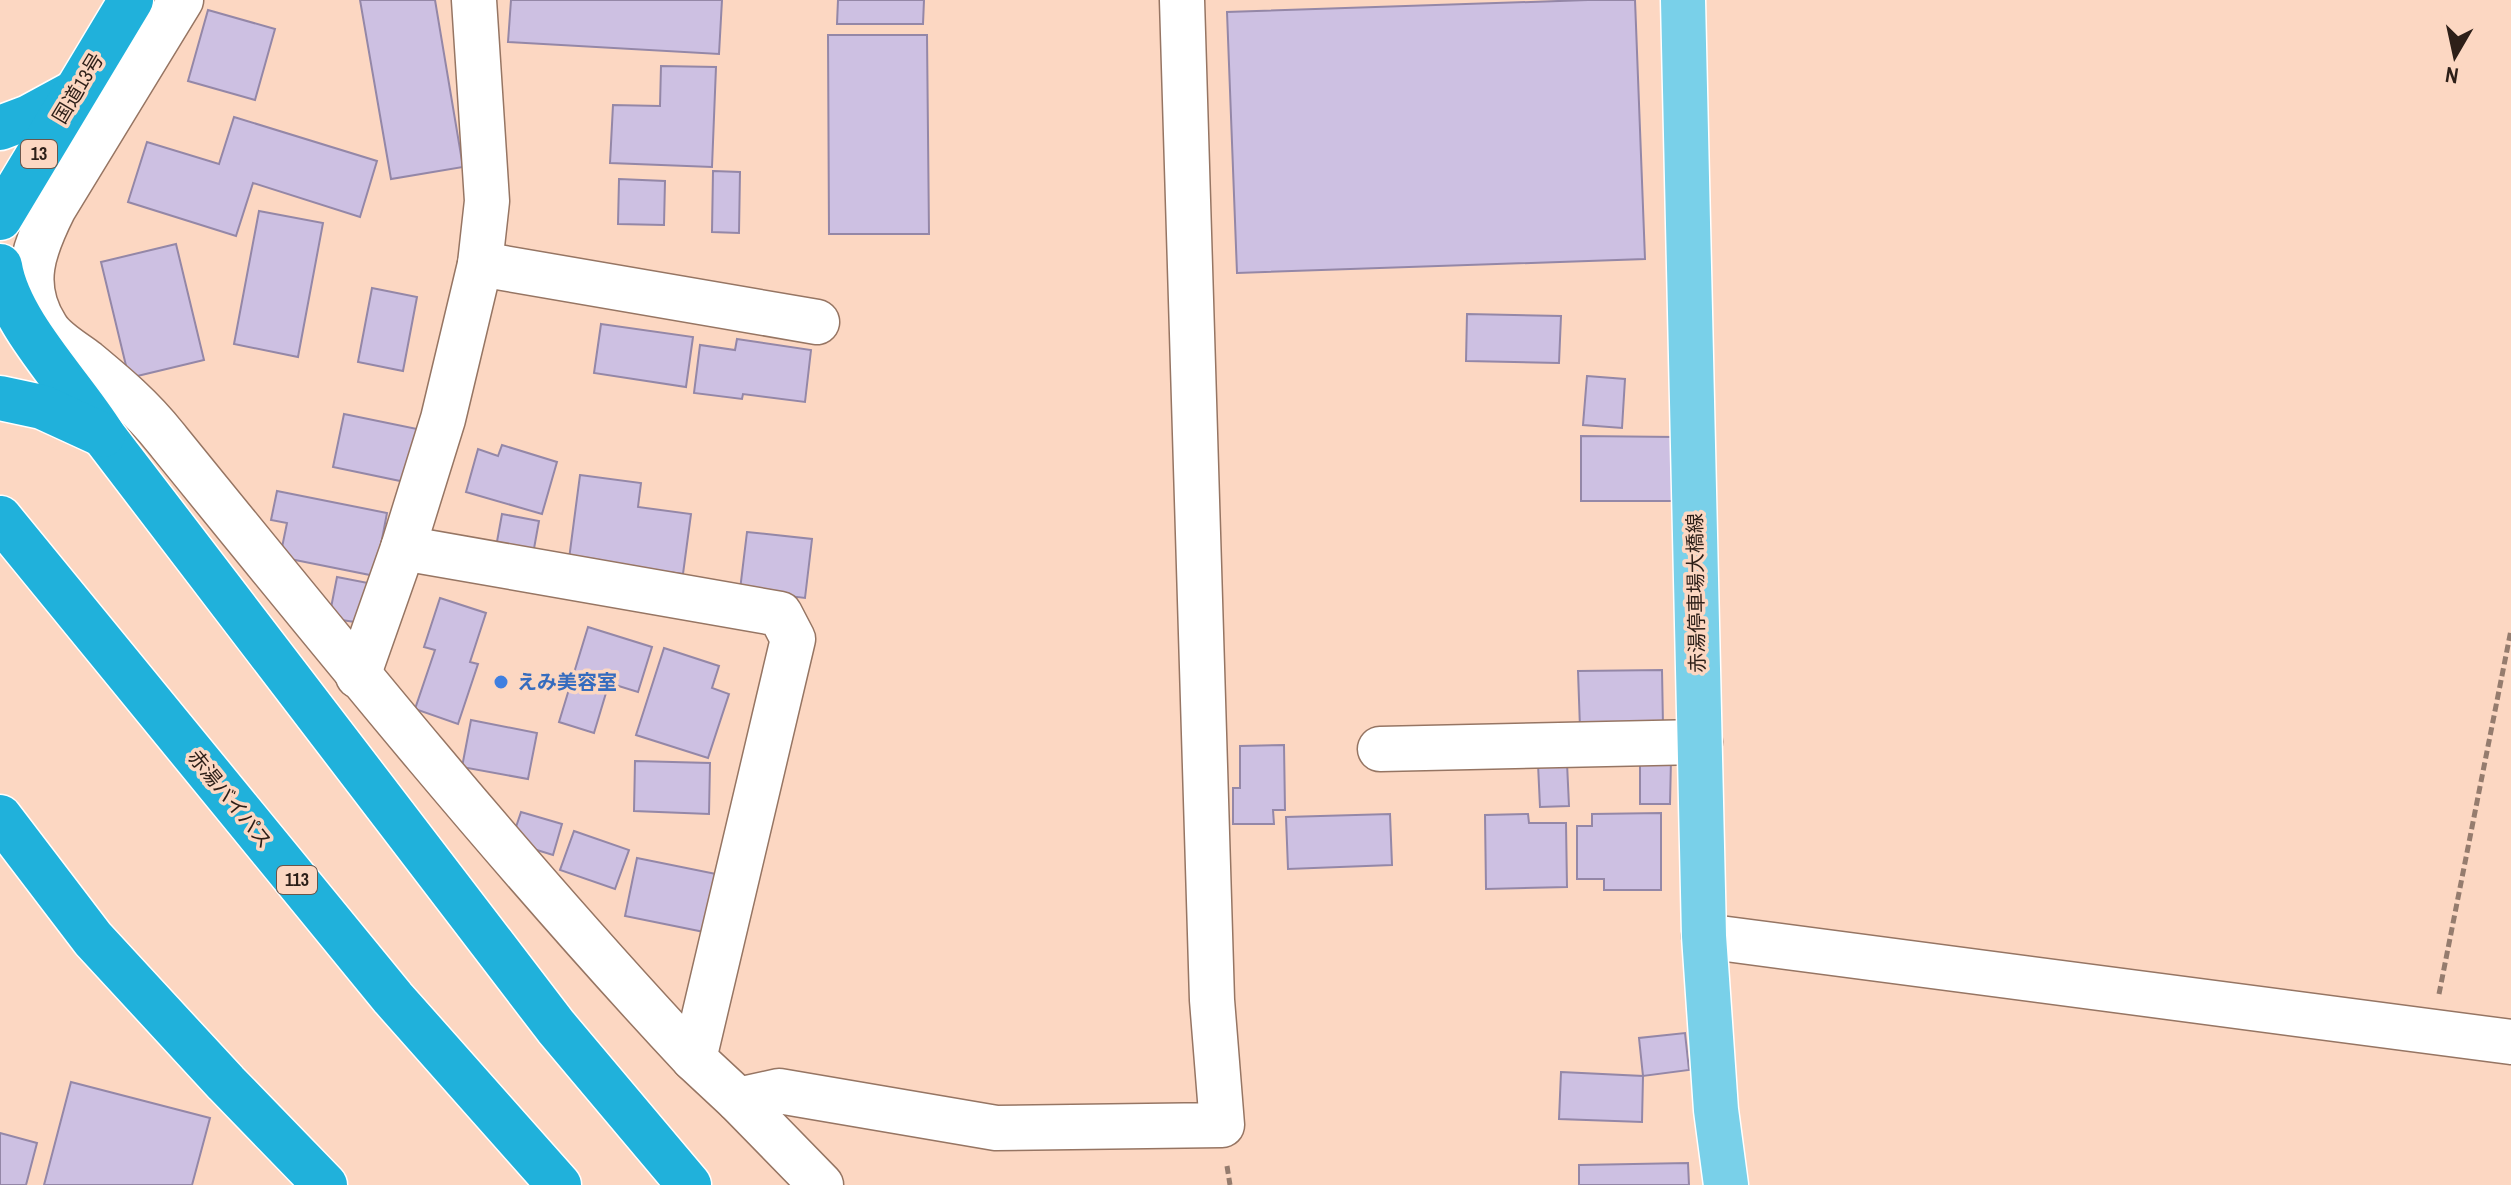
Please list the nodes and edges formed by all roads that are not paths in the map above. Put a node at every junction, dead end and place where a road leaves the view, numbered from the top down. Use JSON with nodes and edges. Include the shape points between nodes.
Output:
{"nodes":[{"id":1,"x":131,"y":0,"type":"edge"},
{"id":2,"x":181,"y":0,"type":"edge"},
{"id":3,"x":474,"y":0,"type":"edge"},
{"id":4,"x":1182,"y":0,"type":"edge"},
{"id":5,"x":1683,"y":0,"type":"edge"},
{"id":6,"x":77,"y":90,"type":"junction"},
{"id":7,"x":0,"y":128,"type":"edge"},
{"id":8,"x":0,"y":218,"type":"edge"},
{"id":9,"x":480,"y":264,"type":"junction"},
{"id":10,"x":0,"y":266,"type":"edge"},
{"id":11,"x":817,"y":322,"type":"dead end"},
{"id":12,"x":0,"y":398,"type":"edge"},
{"id":13,"x":103,"y":435,"type":"junction"},
{"id":14,"x":0,"y":518,"type":"edge"},
{"id":15,"x":403,"y":548,"type":"junction"},
{"id":16,"x":358,"y":676,"type":"junction"},
{"id":17,"x":1700,"y":742,"type":"junction"},
{"id":18,"x":1380,"y":749,"type":"dead end"},
{"id":19,"x":0,"y":817,"type":"edge"},
{"id":20,"x":1704,"y":936,"type":"junction"},
{"id":21,"x":2511,"y":1042,"type":"edge"},
{"id":22,"x":694,"y":1059,"type":"junction"},
{"id":23,"x":738,"y":1100,"type":"junction"},
{"id":24,"x":325,"y":1185,"type":"edge"},
{"id":25,"x":559,"y":1185,"type":"edge"},
{"id":26,"x":689,"y":1185,"type":"edge"},
{"id":27,"x":821,"y":1185,"type":"edge"},
{"id":28,"x":1726,"y":1185,"type":"edge"}],
"edges":[{"from":1,"to":6,"type":"highway","name":"国道13号","number":"13"},
{"from":2,"to":16,"type":"street","via":[[37,243],[31,267],[35,303],[47,330],[141,407]]},
{"from":3,"to":9,"type":"street","via":[[487,201]]},
{"from":4,"to":23,"type":"street","via":[[1212,984],[1222,1125],[996,1128],[779,1091]]},
{"from":5,"to":17,"type":"main road","name":"赤湯停車場大橋線"},
{"from":6,"to":7,"type":"highway","number":"13"},
{"from":6,"to":8,"type":"highway","name":"国道13号","number":"13"},
{"from":9,"to":11,"type":"street"},
{"from":9,"to":15,"type":"street","via":[[443,419]]},
{"from":10,"to":13,"type":"highway","via":[[13,308]]},
{"from":12,"to":13,"type":"highway","via":[[42,407]]},
{"from":13,"to":26,"type":"highway","via":[[556,1027]]},
{"from":14,"to":25,"type":"highway","name":"赤湯バイパス","number":"113","via":[[393,998]]},
{"from":15,"to":16,"type":"street"},
{"from":15,"to":22,"type":"street","via":[[780,614],[793,639]]},
{"from":16,"to":22,"type":"street","via":[[588,945]]},
{"from":17,"to":18,"type":"street"},
{"from":17,"to":20,"type":"main road","name":"赤湯停車場大橋線"},
{"from":19,"to":24,"type":"highway","via":[[93,939]]},
{"from":20,"to":21,"type":"street"},
{"from":20,"to":28,"type":"main road","name":"赤湯停車場大橋線"},
{"from":22,"to":23,"type":"street"},
{"from":23,"to":27,"type":"street"}]}
